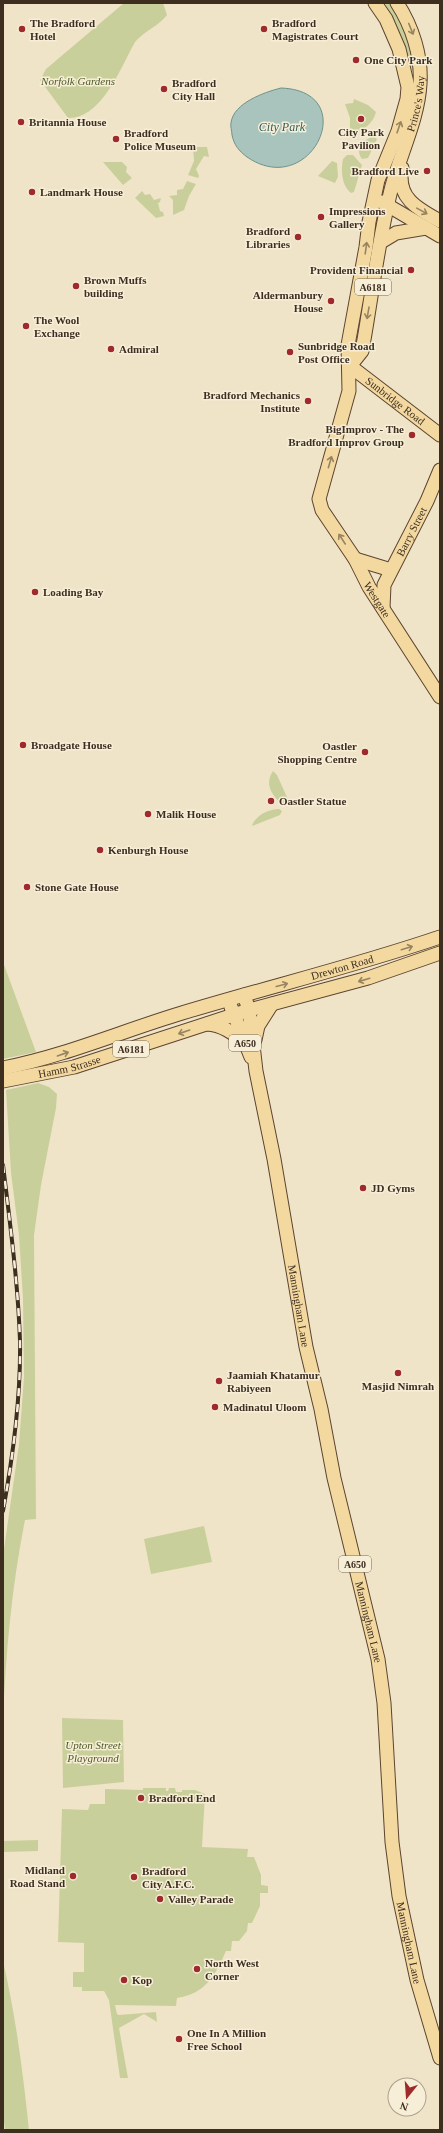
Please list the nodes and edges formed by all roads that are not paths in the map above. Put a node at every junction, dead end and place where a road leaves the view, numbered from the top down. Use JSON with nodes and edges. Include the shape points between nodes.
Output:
{"nodes":[{"id":1,"x":375,"y":3,"type":"edge"},
{"id":2,"x":397,"y":3,"type":"edge"},
{"id":3,"x":405,"y":145,"type":"junction"},
{"id":4,"x":374,"y":196,"type":"junction"},
{"id":5,"x":388,"y":206,"type":"junction"},
{"id":6,"x":440,"y":221,"type":"edge"},
{"id":7,"x":426,"y":228,"type":"junction"},
{"id":8,"x":440,"y":236,"type":"edge"},
{"id":9,"x":381,"y":242,"type":"junction"},
{"id":10,"x":350,"y":366,"type":"junction"},
{"id":11,"x":440,"y":435,"type":"edge"},
{"id":12,"x":440,"y":470,"type":"edge"},
{"id":13,"x":355,"y":559,"type":"junction"},
{"id":14,"x":391,"y":570,"type":"junction"},
{"id":15,"x":383,"y":608,"type":"junction"},
{"id":16,"x":440,"y":697,"type":"edge"},
{"id":17,"x":440,"y":937,"type":"edge"},
{"id":18,"x":440,"y":953,"type":"edge"},
{"id":19,"x":244,"y":995,"type":"junction"},
{"id":20,"x":228,"y":1000,"type":"junction"},
{"id":21,"x":272,"y":1004,"type":"junction"},
{"id":22,"x":249,"y":1010,"type":"junction"},
{"id":23,"x":234,"y":1015,"type":"junction"},
{"id":24,"x":206,"y":1024,"type":"junction"},
{"id":25,"x":94,"y":1043,"type":"junction"},
{"id":26,"x":249,"y":1043,"type":"junction"},
{"id":27,"x":74,"y":1067,"type":"junction"},
{"id":28,"x":3,"y":1068,"type":"edge"},
{"id":29,"x":3,"y":1081,"type":"edge"},
{"id":30,"x":440,"y":2058,"type":"edge"}],
"edges":[{"from":4,"to":1,"type":"main road","name":"Prince's Way","number":"A6181","one_way":true,"via":[[403,116],[408,87],[399,49],[386,19]]},
{"from":2,"to":3,"type":"main road","name":"Prince's Way","number":"A6181","one_way":true,"via":[[412,31],[420,66],[418,104]]},
{"from":3,"to":5,"type":"main road","name":"Prince's Way","number":"A6181"},
{"from":3,"to":6,"type":"main road","one_way":true,"via":[[401,174],[407,199],[417,209]]},
{"from":4,"to":5,"type":"main road"},
{"from":10,"to":4,"type":"main road","number":"A6181","one_way":true,"via":[[348,344]]},
{"from":5,"to":7,"type":"main road"},
{"from":5,"to":9,"type":"main road","number":"A6181"},
{"from":7,"to":8,"type":"main road"},
{"from":7,"to":9,"type":"main road","via":[[396,233]]},
{"from":9,"to":10,"type":"main road","number":"A6181","one_way":true,"via":[[362,351]]},
{"from":10,"to":11,"type":"main road","name":"Sunbridge Road"},
{"from":13,"to":10,"type":"main road","name":"Westgate","number":"A6181","one_way":true,"via":[[322,510],[319,499],[348,396]]},
{"from":12,"to":14,"type":"main road","name":"Barry Street"},
{"from":13,"to":14,"type":"main road"},
{"from":13,"to":15,"type":"main road","name":"Westgate","number":"A6181"},
{"from":14,"to":15,"type":"main road","name":"Barry Street","via":[[384,585]]},
{"from":15,"to":16,"type":"main road","name":"Westgate","number":"A6181"},
{"from":19,"to":17,"type":"main road","name":"Drewton Road","number":"A6181","one_way":true},
{"from":18,"to":21,"type":"main road","name":"Drewton Road","number":"A6181","one_way":true,"via":[[368,978]]},
{"from":19,"to":20,"type":"main road","name":"Hamm Strasse","number":"A6181"},
{"from":19,"to":22,"type":"main road","number":"A650"},
{"from":20,"to":23,"type":"main road","number":"A650"},
{"from":20,"to":25,"type":"main road","name":"Hamm Strasse","number":"A6181","via":[[180,1013]]},
{"from":21,"to":22,"type":"main road","name":"Drewton Road","number":"A6181"},
{"from":21,"to":26,"type":"main road"},
{"from":22,"to":23,"type":"main road","name":"Hamm Strasse","number":"A6181"},
{"from":22,"to":26,"type":"main road","name":"Manningham Lane","number":"A650"},
{"from":23,"to":24,"type":"main road","name":"Hamm Strasse","number":"A6181"},
{"from":23,"to":26,"type":"main road","name":"Manningham Lane","number":"A650"},
{"from":24,"to":26,"type":"main road","via":[[230,1031]]},
{"from":24,"to":27,"type":"main road","name":"Hamm Strasse","number":"A6181","one_way":true},
{"from":25,"to":27,"type":"main road"},
{"from":28,"to":25,"type":"main road","name":"Hamm Strasse","number":"A6181","one_way":true,"via":[[58,1056]]},
{"from":26,"to":30,"type":"main road","name":"Manningham Lane","number":"A650","via":[[276,1166],[306,1347],[334,1478],[378,1659],[384,1703],[392,1842],[399,1896],[417,1980]]},
{"from":27,"to":29,"type":"main road","name":"Hamm Strasse","number":"A6181"}]}
